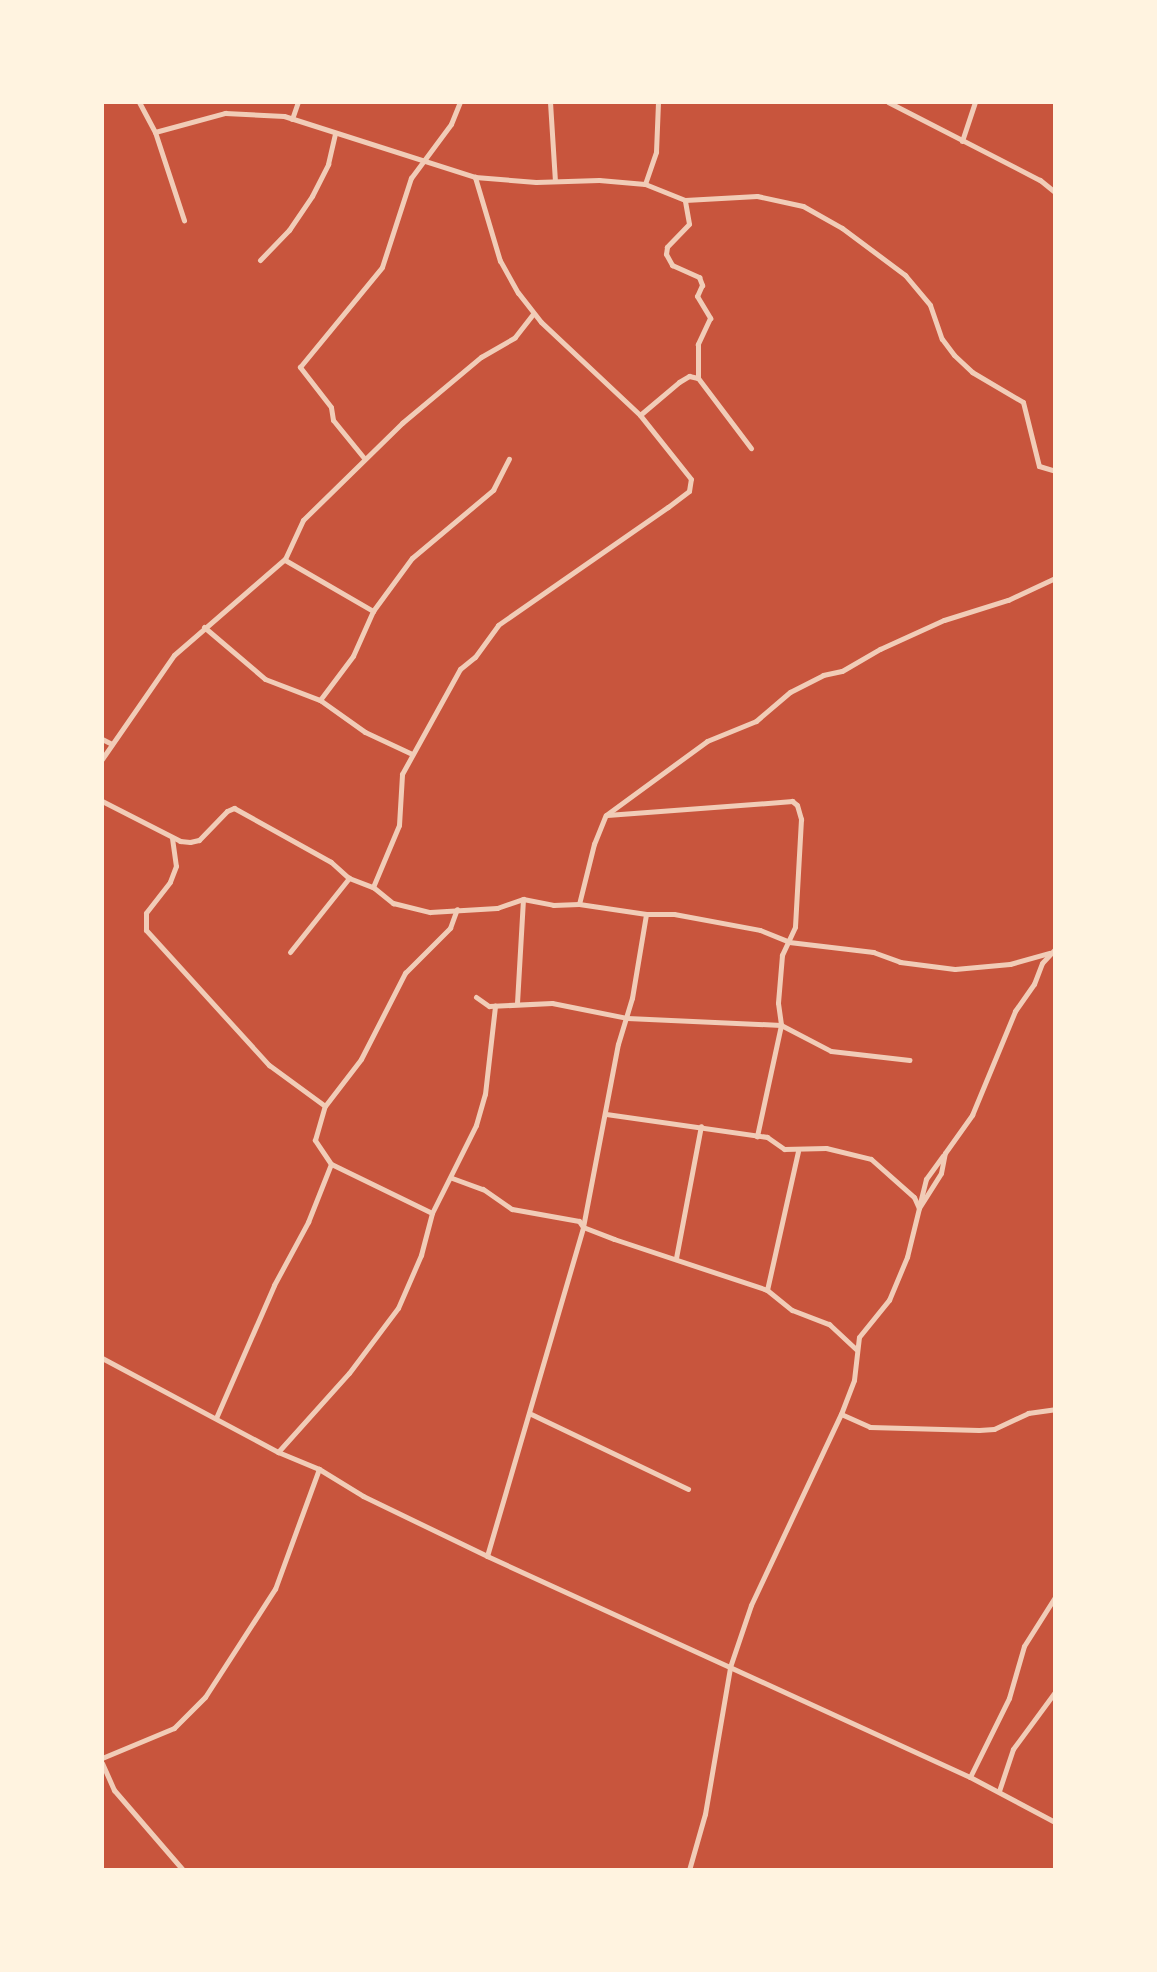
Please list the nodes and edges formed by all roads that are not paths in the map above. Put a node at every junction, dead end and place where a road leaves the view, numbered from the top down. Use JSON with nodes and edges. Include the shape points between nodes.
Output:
{"nodes":[{"id":1,"x":139,"y":102,"type":"edge"},
{"id":2,"x":298,"y":102,"type":"edge"},
{"id":3,"x":460,"y":102,"type":"edge"},
{"id":4,"x":550,"y":102,"type":"edge"},
{"id":5,"x":658,"y":102,"type":"edge"},
{"id":6,"x":888,"y":102,"type":"edge"},
{"id":7,"x":975,"y":102,"type":"edge"},
{"id":8,"x":292,"y":119,"type":"junction"},
{"id":9,"x":155,"y":132,"type":"junction"},
{"id":10,"x":335,"y":134,"type":"junction"},
{"id":11,"x":962,"y":141,"type":"junction"},
{"id":12,"x":426,"y":162,"type":"junction"},
{"id":13,"x":475,"y":177,"type":"junction"},
{"id":14,"x":555,"y":181,"type":"junction"},
{"id":15,"x":645,"y":184,"type":"junction"},
{"id":16,"x":1055,"y":192,"type":"edge"},
{"id":17,"x":685,"y":200,"type":"junction"},
{"id":18,"x":184,"y":220,"type":"dead end"},
{"id":19,"x":260,"y":260,"type":"dead end"},
{"id":20,"x":533,"y":314,"type":"junction"},
{"id":21,"x":698,"y":378,"type":"junction"},
{"id":22,"x":640,"y":415,"type":"junction"},
{"id":23,"x":751,"y":448,"type":"dead end"},
{"id":24,"x":364,"y":458,"type":"junction"},
{"id":25,"x":509,"y":459,"type":"dead end"},
{"id":26,"x":1055,"y":471,"type":"edge"},
{"id":27,"x":285,"y":559,"type":"junction"},
{"id":28,"x":1055,"y":578,"type":"edge"},
{"id":29,"x":373,"y":611,"type":"junction"},
{"id":30,"x":204,"y":627,"type":"junction"},
{"id":31,"x":320,"y":700,"type":"junction"},
{"id":32,"x":102,"y":739,"type":"edge"},
{"id":33,"x":112,"y":744,"type":"junction"},
{"id":34,"x":412,"y":754,"type":"junction"},
{"id":35,"x":102,"y":759,"type":"edge"},
{"id":36,"x":102,"y":801,"type":"edge"},
{"id":37,"x":606,"y":815,"type":"junction"},
{"id":38,"x":172,"y":836,"type":"junction"},
{"id":39,"x":349,"y":878,"type":"junction"},
{"id":40,"x":373,"y":887,"type":"junction"},
{"id":41,"x":523,"y":899,"type":"junction"},
{"id":42,"x":579,"y":904,"type":"junction"},
{"id":43,"x":457,"y":909,"type":"junction"},
{"id":44,"x":646,"y":914,"type":"junction"},
{"id":45,"x":789,"y":942,"type":"junction"},
{"id":46,"x":1052,"y":951,"type":"edge"},
{"id":47,"x":290,"y":952,"type":"dead end"},
{"id":48,"x":476,"y":997,"type":"dead end"},
{"id":49,"x":517,"y":1003,"type":"junction"},
{"id":50,"x":495,"y":1006,"type":"junction"},
{"id":51,"x":627,"y":1018,"type":"junction"},
{"id":52,"x":781,"y":1025,"type":"junction"},
{"id":53,"x":909,"y":1060,"type":"dead end"},
{"id":54,"x":325,"y":1106,"type":"junction"},
{"id":55,"x":605,"y":1113,"type":"junction"},
{"id":56,"x":701,"y":1126,"type":"junction"},
{"id":57,"x":757,"y":1136,"type":"junction"},
{"id":58,"x":798,"y":1151,"type":"junction"},
{"id":59,"x":945,"y":1153,"type":"junction"},
{"id":60,"x":331,"y":1164,"type":"junction"},
{"id":61,"x":452,"y":1178,"type":"junction"},
{"id":62,"x":919,"y":1208,"type":"junction"},
{"id":63,"x":432,"y":1213,"type":"junction"},
{"id":64,"x":583,"y":1227,"type":"junction"},
{"id":65,"x":676,"y":1258,"type":"junction"},
{"id":66,"x":767,"y":1290,"type":"junction"},
{"id":67,"x":856,"y":1348,"type":"junction"},
{"id":68,"x":102,"y":1358,"type":"edge"},
{"id":69,"x":1055,"y":1409,"type":"edge"},
{"id":70,"x":531,"y":1414,"type":"junction"},
{"id":71,"x":841,"y":1414,"type":"junction"},
{"id":72,"x":216,"y":1418,"type":"junction"},
{"id":73,"x":278,"y":1452,"type":"junction"},
{"id":74,"x":319,"y":1469,"type":"junction"},
{"id":75,"x":688,"y":1489,"type":"dead end"},
{"id":76,"x":487,"y":1556,"type":"junction"},
{"id":77,"x":1055,"y":1597,"type":"edge"},
{"id":78,"x":730,"y":1667,"type":"junction"},
{"id":79,"x":1055,"y":1692,"type":"edge"},
{"id":80,"x":102,"y":1760,"type":"edge"},
{"id":81,"x":970,"y":1777,"type":"junction"},
{"id":82,"x":999,"y":1791,"type":"junction"},
{"id":83,"x":1055,"y":1822,"type":"edge"},
{"id":84,"x":183,"y":1870,"type":"edge"},
{"id":85,"x":689,"y":1870,"type":"edge"}],
"edges":[{"from":1,"to":9,"type":"street"},
{"from":2,"to":8,"type":"street"},
{"from":3,"to":12,"type":"street"},
{"from":4,"to":14,"type":"street"},
{"from":5,"to":15,"type":"street","via":[[656,152]]},
{"from":6,"to":11,"type":"street"},
{"from":7,"to":11,"type":"street"},
{"from":8,"to":9,"type":"street","via":[[225,113]]},
{"from":8,"to":10,"type":"street"},
{"from":9,"to":18,"type":"street"},
{"from":10,"to":12,"type":"street"},
{"from":10,"to":19,"type":"street","via":[[312,196]]},
{"from":11,"to":16,"type":"street"},
{"from":12,"to":13,"type":"street"},
{"from":12,"to":24,"type":"street","via":[[403,195],[382,267],[300,367]]},
{"from":13,"to":14,"type":"street"},
{"from":13,"to":20,"type":"street","via":[[500,261]]},
{"from":14,"to":15,"type":"street"},
{"from":15,"to":17,"type":"street"},
{"from":17,"to":21,"type":"street","via":[[689,224],[666,254],[672,265],[699,277],[697,296],[709,311],[698,344]]},
{"from":17,"to":26,"type":"street","via":[[757,196],[803,206],[842,228],[905,275],[930,305],[942,339],[972,372],[1023,402],[1039,466]]},
{"from":20,"to":22,"type":"street"},
{"from":20,"to":24,"type":"street","via":[[515,337],[481,357]]},
{"from":21,"to":22,"type":"street","via":[[679,382]]},
{"from":21,"to":23,"type":"street"},
{"from":22,"to":34,"type":"street","via":[[691,479],[689,491],[498,625],[460,669]]},
{"from":24,"to":27,"type":"street","via":[[303,520]]},
{"from":25,"to":29,"type":"street","via":[[493,490],[412,558]]},
{"from":27,"to":29,"type":"street"},
{"from":27,"to":30,"type":"street"},
{"from":28,"to":37,"type":"street","via":[[944,620],[790,692],[756,721],[707,741]]},
{"from":29,"to":31,"type":"street","via":[[353,656]]},
{"from":30,"to":31,"type":"street","via":[[265,679]]},
{"from":30,"to":33,"type":"street","via":[[174,655]]},
{"from":31,"to":34,"type":"street","via":[[365,732]]},
{"from":32,"to":33,"type":"street"},
{"from":33,"to":35,"type":"street"},
{"from":34,"to":40,"type":"street","via":[[402,774],[399,825]]},
{"from":36,"to":38,"type":"street"},
{"from":37,"to":42,"type":"street"},
{"from":37,"to":45,"type":"street","via":[[792,801],[801,819],[795,927]]},
{"from":38,"to":39,"type":"street","via":[[199,840],[234,808],[331,862]]},
{"from":38,"to":54,"type":"street","via":[[176,866],[146,913],[146,930],[269,1065]]},
{"from":39,"to":40,"type":"street"},
{"from":39,"to":47,"type":"street"},
{"from":40,"to":43,"type":"street","via":[[393,903],[430,912]]},
{"from":41,"to":42,"type":"street"},
{"from":41,"to":43,"type":"street","via":[[497,908]]},
{"from":41,"to":49,"type":"street"},
{"from":42,"to":44,"type":"street"},
{"from":43,"to":54,"type":"street","via":[[450,928],[405,973],[361,1059]]},
{"from":44,"to":45,"type":"street","via":[[708,919]]},
{"from":44,"to":51,"type":"street"},
{"from":45,"to":46,"type":"street","via":[[955,969],[1010,964]]},
{"from":45,"to":52,"type":"street","via":[[782,955]]},
{"from":46,"to":59,"type":"street","via":[[1015,1011],[966,1127]]},
{"from":48,"to":50,"type":"street"},
{"from":49,"to":50,"type":"street"},
{"from":49,"to":51,"type":"street","via":[[552,1003]]},
{"from":50,"to":61,"type":"street","via":[[485,1094]]},
{"from":51,"to":52,"type":"street"},
{"from":51,"to":55,"type":"street"},
{"from":52,"to":53,"type":"street","via":[[831,1051]]},
{"from":52,"to":57,"type":"street"},
{"from":54,"to":60,"type":"street","via":[[315,1140]]},
{"from":55,"to":56,"type":"street"},
{"from":55,"to":64,"type":"street"},
{"from":56,"to":57,"type":"street"},
{"from":56,"to":65,"type":"street"},
{"from":57,"to":58,"type":"street"},
{"from":58,"to":62,"type":"street","via":[[826,1148],[871,1159],[914,1197]]},
{"from":58,"to":66,"type":"street"},
{"from":59,"to":62,"type":"street","via":[[941,1173]]},
{"from":59,"to":62,"type":"street","via":[[926,1179]]},
{"from":60,"to":63,"type":"street"},
{"from":60,"to":72,"type":"street"},
{"from":61,"to":63,"type":"street"},
{"from":61,"to":64,"type":"street","via":[[483,1189],[512,1209],[562,1216]]},
{"from":62,"to":67,"type":"street","via":[[889,1300],[868,1323]]},
{"from":63,"to":73,"type":"street","via":[[398,1308]]},
{"from":64,"to":65,"type":"street"},
{"from":64,"to":70,"type":"street","via":[[549,1334]]},
{"from":65,"to":66,"type":"street"},
{"from":66,"to":67,"type":"street","via":[[792,1310],[829,1324]]},
{"from":67,"to":71,"type":"street","via":[[854,1380]]},
{"from":68,"to":72,"type":"street"},
{"from":69,"to":71,"type":"street","via":[[979,1430],[870,1427]]},
{"from":70,"to":75,"type":"street"},
{"from":70,"to":76,"type":"street"},
{"from":71,"to":78,"type":"street","via":[[751,1605]]},
{"from":72,"to":73,"type":"street"},
{"from":73,"to":74,"type":"street"},
{"from":74,"to":76,"type":"street"},
{"from":74,"to":80,"type":"street","via":[[275,1589],[205,1697],[174,1728]]},
{"from":76,"to":78,"type":"street"},
{"from":77,"to":81,"type":"street","via":[[1024,1646],[1009,1698]]},
{"from":78,"to":81,"type":"street"},
{"from":78,"to":85,"type":"street","via":[[705,1814]]},
{"from":79,"to":82,"type":"street","via":[[1013,1749]]},
{"from":80,"to":84,"type":"street","via":[[114,1790]]},
{"from":81,"to":82,"type":"street"},
{"from":82,"to":83,"type":"street"}]}
